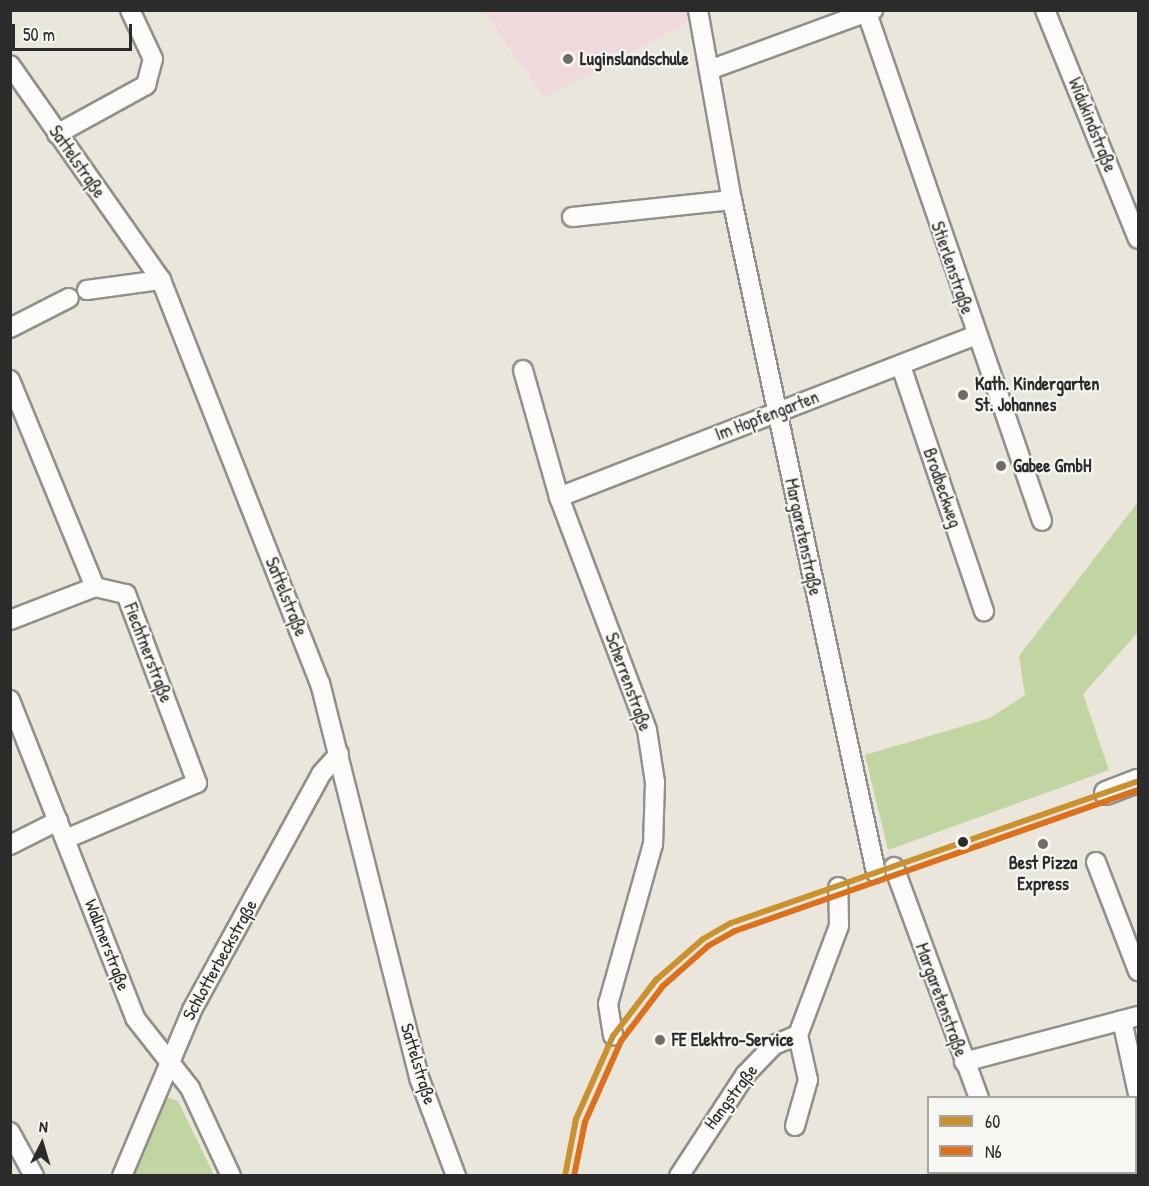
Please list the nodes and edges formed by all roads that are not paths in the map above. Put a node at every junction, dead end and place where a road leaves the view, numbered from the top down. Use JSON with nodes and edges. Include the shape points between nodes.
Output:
{"nodes":[{"id":1,"x":130,"y":10,"type":"edge"},
{"id":2,"x":698,"y":10,"type":"edge"},
{"id":3,"x":1045,"y":10,"type":"edge"},
{"id":4,"x":870,"y":12,"type":"edge"},
{"id":5,"x":10,"y":65,"type":"edge"},
{"id":6,"x":709,"y":70,"type":"junction"},
{"id":7,"x":57,"y":134,"type":"junction"},
{"id":8,"x":732,"y":200,"type":"junction"},
{"id":9,"x":572,"y":218,"type":"dead end"},
{"id":10,"x":1138,"y":239,"type":"edge"},
{"id":11,"x":161,"y":280,"type":"junction"},
{"id":12,"x":87,"y":290,"type":"dead end"},
{"id":13,"x":69,"y":297,"type":"dead end"},
{"id":14,"x":10,"y":328,"type":"edge"},
{"id":15,"x":975,"y":336,"type":"junction"},
{"id":16,"x":901,"y":366,"type":"junction"},
{"id":17,"x":523,"y":370,"type":"dead end"},
{"id":18,"x":10,"y":380,"type":"edge"},
{"id":19,"x":777,"y":411,"type":"junction"},
{"id":20,"x":559,"y":497,"type":"junction"},
{"id":21,"x":1042,"y":521,"type":"dead end"},
{"id":22,"x":95,"y":586,"type":"junction"},
{"id":23,"x":984,"y":611,"type":"dead end"},
{"id":24,"x":10,"y":620,"type":"edge"},
{"id":25,"x":10,"y":700,"type":"edge"},
{"id":26,"x":339,"y":754,"type":"junction"},
{"id":27,"x":1138,"y":781,"type":"edge"},
{"id":28,"x":1106,"y":793,"type":"dead end"},
{"id":29,"x":58,"y":821,"type":"junction"},
{"id":30,"x":66,"y":839,"type":"junction"},
{"id":31,"x":10,"y":845,"type":"edge"},
{"id":32,"x":1096,"y":862,"type":"dead end"},
{"id":33,"x":894,"y":867,"type":"dead end"},
{"id":34,"x":876,"y":873,"type":"dead end"},
{"id":35,"x":838,"y":887,"type":"dead end"},
{"id":36,"x":1132,"y":929,"type":"edge"},
{"id":37,"x":1138,"y":971,"type":"edge"},
{"id":38,"x":1130,"y":1018,"type":"edge"},
{"id":39,"x":798,"y":1035,"type":"junction"},
{"id":40,"x":613,"y":1036,"type":"dead end"},
{"id":41,"x":167,"y":1060,"type":"junction"},
{"id":42,"x":964,"y":1062,"type":"junction"},
{"id":43,"x":1138,"y":1094,"type":"edge"},
{"id":44,"x":978,"y":1096,"type":"edge"},
{"id":45,"x":795,"y":1126,"type":"dead end"},
{"id":46,"x":10,"y":1132,"type":"edge"},
{"id":47,"x":34,"y":1176,"type":"edge"},
{"id":48,"x":122,"y":1176,"type":"edge"},
{"id":49,"x":231,"y":1176,"type":"edge"},
{"id":50,"x":456,"y":1176,"type":"edge"},
{"id":51,"x":679,"y":1176,"type":"edge"}],
"edges":[{"from":1,"to":7,"type":"street","via":[[153,59],[146,85]]},
{"from":2,"to":6,"type":"street","name":"Margaretenstraße"},
{"from":3,"to":10,"type":"street","name":"Widukindstraße"},
{"from":4,"to":6,"type":"street"},
{"from":4,"to":15,"type":"street","name":"Stierlenstraße"},
{"from":5,"to":7,"type":"street","name":"Sattelstraße"},
{"from":6,"to":8,"type":"street","name":"Margaretenstraße"},
{"from":7,"to":11,"type":"street","name":"Sattelstraße"},
{"from":8,"to":9,"type":"street"},
{"from":8,"to":19,"type":"street","name":"Margaretenstraße"},
{"from":11,"to":12,"type":"street"},
{"from":11,"to":26,"type":"street","name":"Sattelstraße","via":[[320,683]]},
{"from":13,"to":14,"type":"street"},
{"from":15,"to":16,"type":"street","name":"Im Hopfengarten"},
{"from":15,"to":21,"type":"street","name":"Stierlenstraße"},
{"from":16,"to":19,"type":"street","name":"Im Hopfengarten"},
{"from":16,"to":23,"type":"street","name":"Brodbeckweg"},
{"from":17,"to":20,"type":"street","name":"Scherrenstraße"},
{"from":18,"to":22,"type":"street"},
{"from":19,"to":20,"type":"street","name":"Im Hopfengarten"},
{"from":19,"to":34,"type":"street","name":"Margaretenstraße"},
{"from":20,"to":40,"type":"street","name":"Scherrenstraße","via":[[647,730],[655,782],[653,844],[608,1004]]},
{"from":22,"to":24,"type":"street"},
{"from":22,"to":30,"type":"street","name":"Fiechtnerstraße","via":[[126,594],[197,783]]},
{"from":25,"to":29,"type":"street","name":"Wallmerstraße"},
{"from":26,"to":41,"type":"street","name":"Schlotterbeckstraße","via":[[321,774]]},
{"from":26,"to":50,"type":"street","name":"Sattelstraße","via":[[420,1080]]},
{"from":27,"to":28,"type":"street"},
{"from":29,"to":30,"type":"street","name":"Wallmerstraße"},
{"from":29,"to":31,"type":"street"},
{"from":30,"to":41,"type":"street","name":"Wallmerstraße","via":[[135,1018]]},
{"from":32,"to":36,"type":"street"},
{"from":33,"to":42,"type":"street","name":"Margaretenstraße"},
{"from":35,"to":39,"type":"street","via":[[839,926]]},
{"from":36,"to":37,"type":"street"},
{"from":38,"to":42,"type":"street"},
{"from":38,"to":43,"type":"street"},
{"from":39,"to":45,"type":"street","via":[[808,1080]]},
{"from":39,"to":51,"type":"street","name":"Hangstraße","via":[[774,1045],[745,1075]]},
{"from":41,"to":48,"type":"street","name":"Schlotterbeckstraße"},
{"from":41,"to":49,"type":"street","name":"Wallmerstraße","via":[[190,1088]]},
{"from":42,"to":44,"type":"street","name":"Margaretenstraße"},
{"from":46,"to":47,"type":"street"}]}
